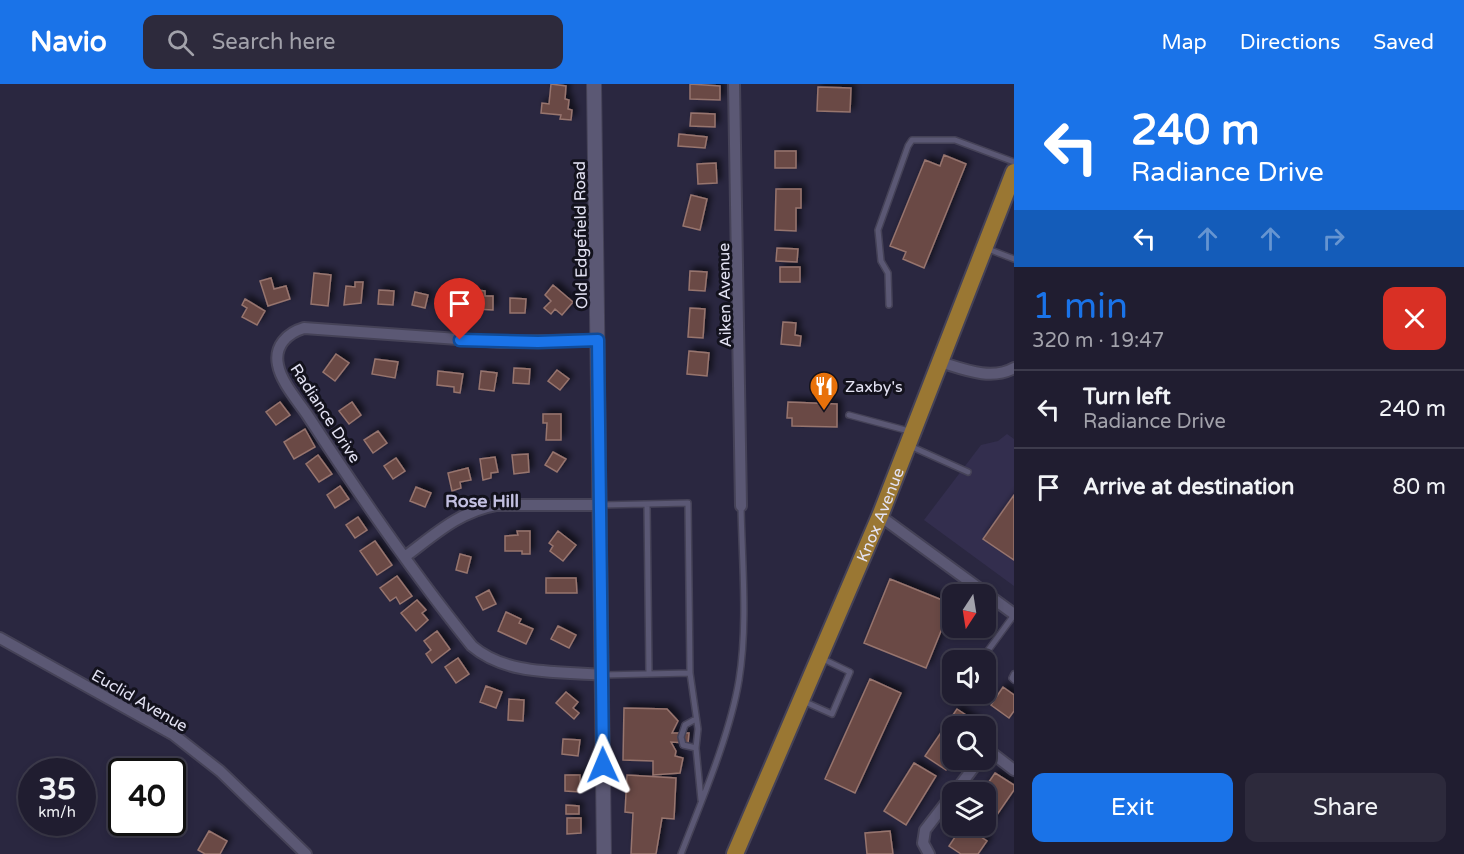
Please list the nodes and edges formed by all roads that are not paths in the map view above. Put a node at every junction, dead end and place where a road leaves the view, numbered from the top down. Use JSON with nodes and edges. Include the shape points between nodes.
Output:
{"nodes":[{"id":1,"x":594,"y":84,"type":"edge"},
{"id":2,"x":734,"y":84,"type":"edge"},
{"id":3,"x":1014,"y":162,"type":"edge"},
{"id":4,"x":1014,"y":172,"type":"edge"},
{"id":5,"x":985,"y":248,"type":"junction"},
{"id":6,"x":1014,"y":259,"type":"edge"},
{"id":7,"x":889,"y":305,"type":"dead end"},
{"id":8,"x":598,"y":340,"type":"junction"},
{"id":9,"x":940,"y":362,"type":"junction"},
{"id":10,"x":1014,"y":368,"type":"edge"},
{"id":11,"x":849,"y":415,"type":"dead end"},
{"id":12,"x":911,"y":439,"type":"junction"},
{"id":13,"x":968,"y":472,"type":"dead end"},
{"id":14,"x":647,"y":504,"type":"junction"},
{"id":15,"x":601,"y":505,"type":"junction"},
{"id":16,"x":741,"y":506,"type":"joint"},
{"id":17,"x":879,"y":516,"type":"junction"},
{"id":18,"x":406,"y":556,"type":"junction"},
{"id":19,"x":1014,"y":614,"type":"edge"},
{"id":20,"x":0,"y":639,"type":"edge"},
{"id":21,"x":988,"y":650,"type":"edge"},
{"id":22,"x":819,"y":658,"type":"junction"},
{"id":23,"x":690,"y":673,"type":"junction"},
{"id":24,"x":649,"y":674,"type":"junction"},
{"id":25,"x":1014,"y":674,"type":"edge"},
{"id":26,"x":603,"y":675,"type":"junction"},
{"id":27,"x":1014,"y":680,"type":"edge"},
{"id":28,"x":801,"y":700,"type":"junction"},
{"id":29,"x":694,"y":720,"type":"junction"},
{"id":30,"x":696,"y":748,"type":"junction"},
{"id":31,"x":996,"y":757,"type":"edge"},
{"id":32,"x":972,"y":770,"type":"edge"},
{"id":33,"x":1014,"y":770,"type":"edge"},
{"id":34,"x":962,"y":782,"type":"edge"},
{"id":35,"x":701,"y":802,"type":"junction"},
{"id":36,"x":942,"y":809,"type":"edge"},
{"id":37,"x":306,"y":854,"type":"edge"},
{"id":38,"x":604,"y":854,"type":"edge"},
{"id":39,"x":681,"y":854,"type":"edge"},
{"id":40,"x":735,"y":854,"type":"edge"},
{"id":41,"x":929,"y":854,"type":"edge"}],
"edges":[{"from":1,"to":8,"type":"street","name":"Old Edgefield Road"},
{"from":2,"to":16,"type":"street","name":"Aiken Avenue"},
{"from":3,"to":7,"type":"lane","via":[[956,140],[912,140],[878,230],[881,261],[888,273]]},
{"from":4,"to":5,"type":"main road","name":"Knox Avenue"},
{"from":5,"to":6,"type":"lane"},
{"from":5,"to":9,"type":"main road","name":"Knox Avenue"},
{"from":8,"to":15,"type":"street","name":"Old Edgefield Road"},
{"from":8,"to":18,"type":"street","name":"Radiance Drive","via":[[500,342],[304,328],[288,336],[278,350],[280,373]]},
{"from":9,"to":10,"type":"street","via":[[989,374],[1002,374]]},
{"from":9,"to":12,"type":"main road","name":"Knox Avenue"},
{"from":11,"to":12,"type":"lane"},
{"from":12,"to":13,"type":"lane"},
{"from":12,"to":17,"type":"main road","name":"Knox Avenue"},
{"from":14,"to":15,"type":"lane"},
{"from":14,"to":23,"type":"lane","via":[[688,503]]},
{"from":14,"to":24,"type":"lane"},
{"from":15,"to":18,"type":"street","via":[[483,507],[459,517]]},
{"from":15,"to":26,"type":"street","name":"Old Edgefield Road"},
{"from":16,"to":35,"type":"lane","via":[[741,663],[735,700]]},
{"from":17,"to":19,"type":"street"},
{"from":17,"to":22,"type":"main road","name":"Knox Avenue"},
{"from":18,"to":26,"type":"street","name":"Radiance Drive","via":[[472,646],[490,659],[510,667]]},
{"from":19,"to":21,"type":"lane"},
{"from":20,"to":37,"type":"street","name":"Euclid Avenue","via":[[174,735],[220,771]]},
{"from":22,"to":28,"type":"main road","name":"Knox Avenue"},
{"from":22,"to":28,"type":"lane","via":[[850,672],[832,714]]},
{"from":23,"to":24,"type":"lane"},
{"from":23,"to":29,"type":"lane"},
{"from":24,"to":26,"type":"lane"},
{"from":25,"to":27,"type":"lane"},
{"from":26,"to":38,"type":"street","name":"Old Edgefield Road"},
{"from":28,"to":40,"type":"main road","name":"Knox Avenue"},
{"from":29,"to":30,"type":"lane","via":[[698,729]]},
{"from":29,"to":30,"type":"lane","via":[[685,725],[681,736],[683,745]]},
{"from":30,"to":35,"type":"lane"},
{"from":31,"to":33,"type":"street"},
{"from":32,"to":34,"type":"street"},
{"from":35,"to":39,"type":"lane"},
{"from":36,"to":41,"type":"street","via":[[926,830],[922,843]]}]}
